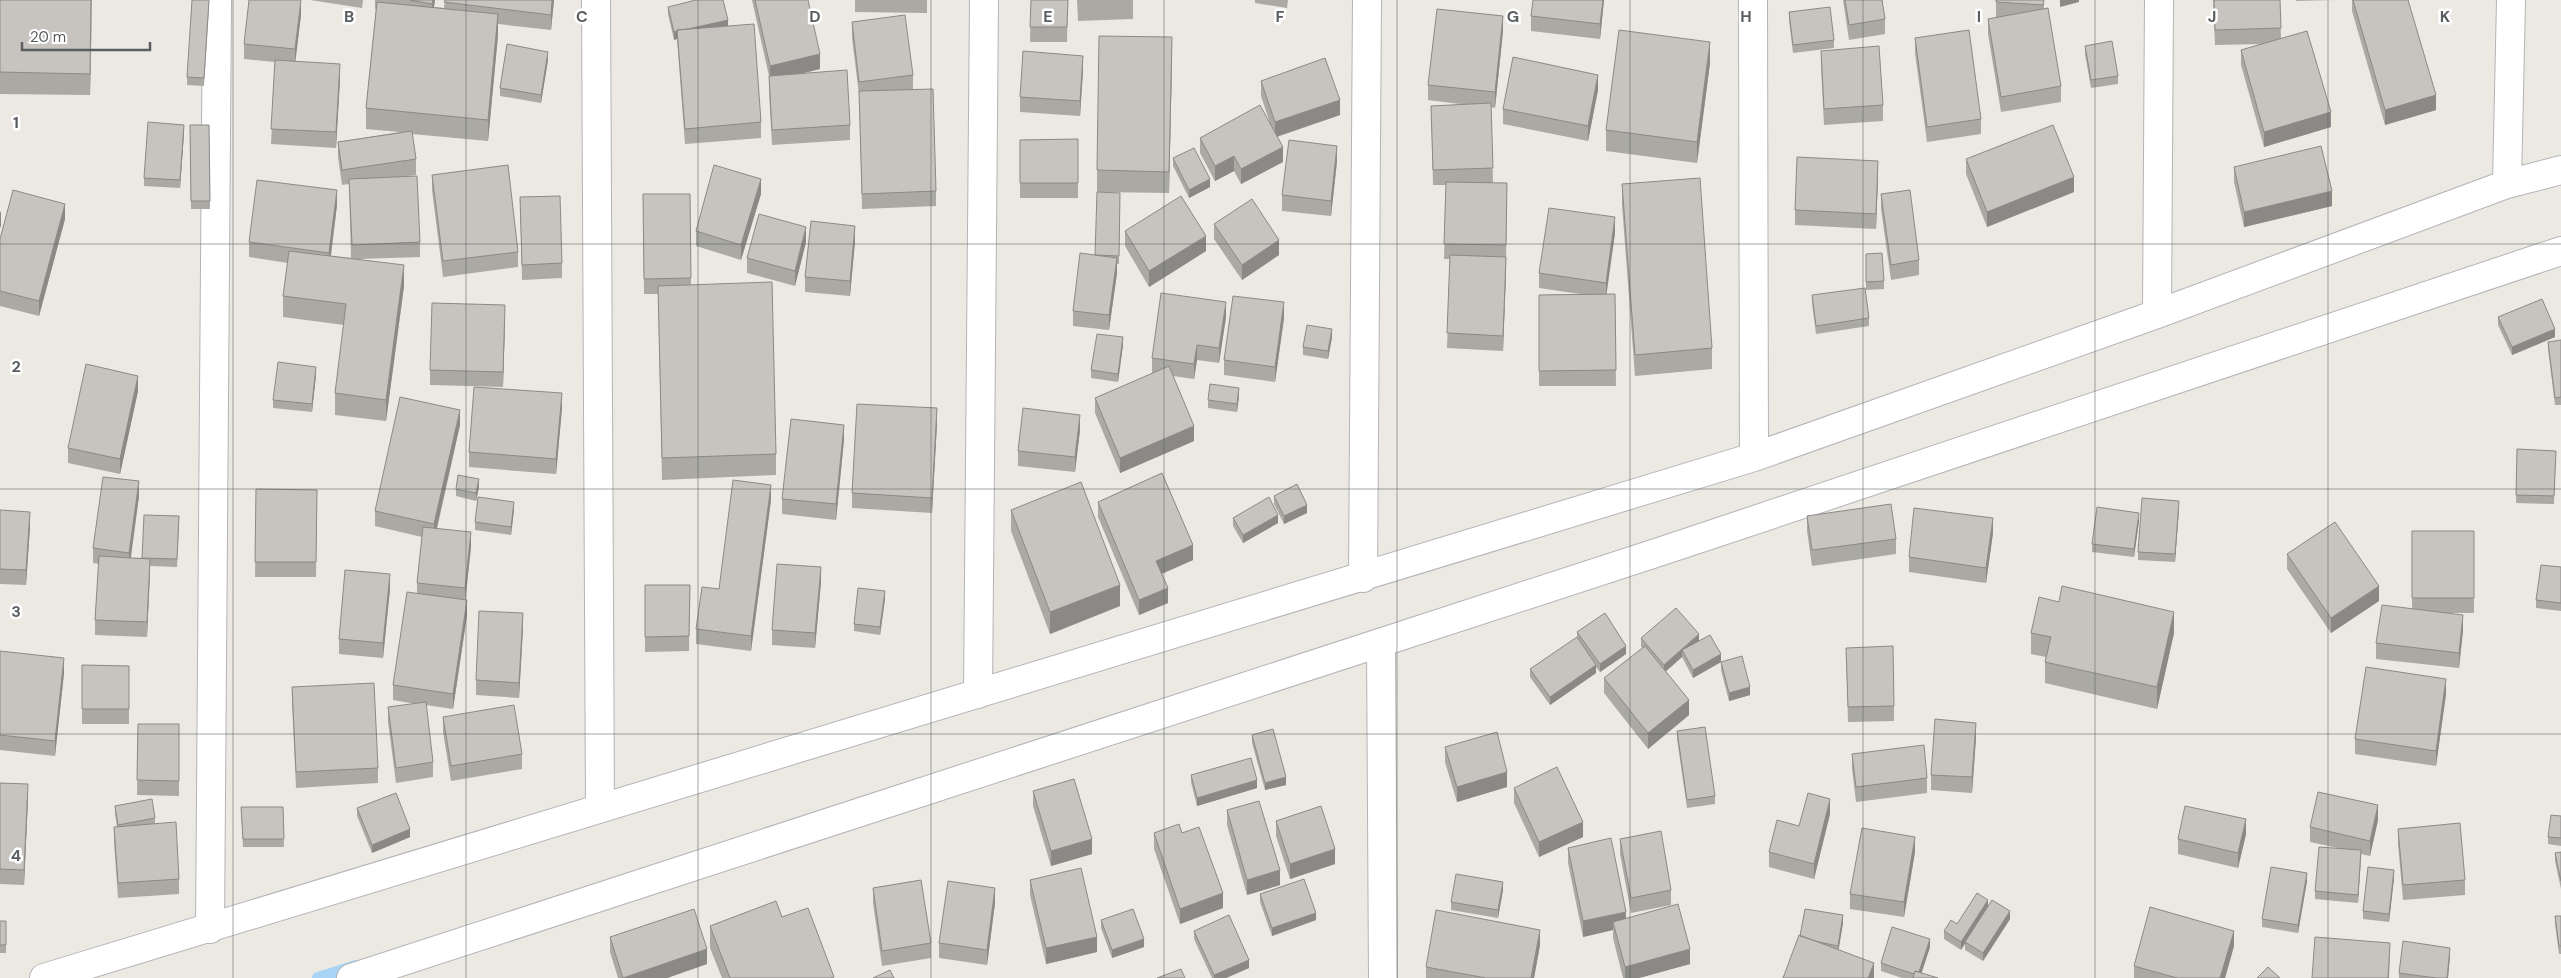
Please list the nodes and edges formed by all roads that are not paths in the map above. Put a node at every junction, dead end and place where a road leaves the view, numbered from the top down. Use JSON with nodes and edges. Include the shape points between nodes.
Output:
{"nodes":[{"id":1,"x":217,"y":0,"type":"edge"},
{"id":2,"x":596,"y":0,"type":"edge"},
{"id":3,"x":984,"y":0,"type":"edge"},
{"id":4,"x":1367,"y":0,"type":"edge"},
{"id":5,"x":1754,"y":0,"type":"edge"},
{"id":6,"x":2159,"y":0,"type":"edge"},
{"id":7,"x":2511,"y":0,"type":"edge"},
{"id":8,"x":2561,"y":170,"type":"edge"},
{"id":9,"x":2508,"y":184,"type":"junction"},
{"id":10,"x":2561,"y":251,"type":"edge"},
{"id":11,"x":2157,"y":314,"type":"junction"},
{"id":12,"x":1754,"y":457,"type":"junction"},
{"id":13,"x":1363,"y":578,"type":"junction"},
{"id":14,"x":1381,"y":643,"type":"junction"},
{"id":15,"x":978,"y":694,"type":"junction"},
{"id":16,"x":600,"y":808,"type":"junction"},
{"id":17,"x":210,"y":929,"type":"junction"},
{"id":18,"x":44,"y":978,"type":"edge"},
{"id":19,"x":351,"y":978,"type":"edge"},
{"id":20,"x":1383,"y":978,"type":"edge"}],
"edges":[{"from":1,"to":17,"type":"street"},
{"from":2,"to":16,"type":"street"},
{"from":3,"to":15,"type":"street"},
{"from":4,"to":13,"type":"street"},
{"from":5,"to":12,"type":"street"},
{"from":6,"to":11,"type":"street"},
{"from":7,"to":9,"type":"street"},
{"from":8,"to":9,"type":"street"},
{"from":9,"to":11,"type":"street"},
{"from":10,"to":14,"type":"street"},
{"from":11,"to":12,"type":"street"},
{"from":12,"to":13,"type":"street"},
{"from":13,"to":15,"type":"street"},
{"from":14,"to":19,"type":"street"},
{"from":14,"to":20,"type":"street"},
{"from":15,"to":16,"type":"street"},
{"from":16,"to":17,"type":"street"},
{"from":17,"to":18,"type":"street"}]}
